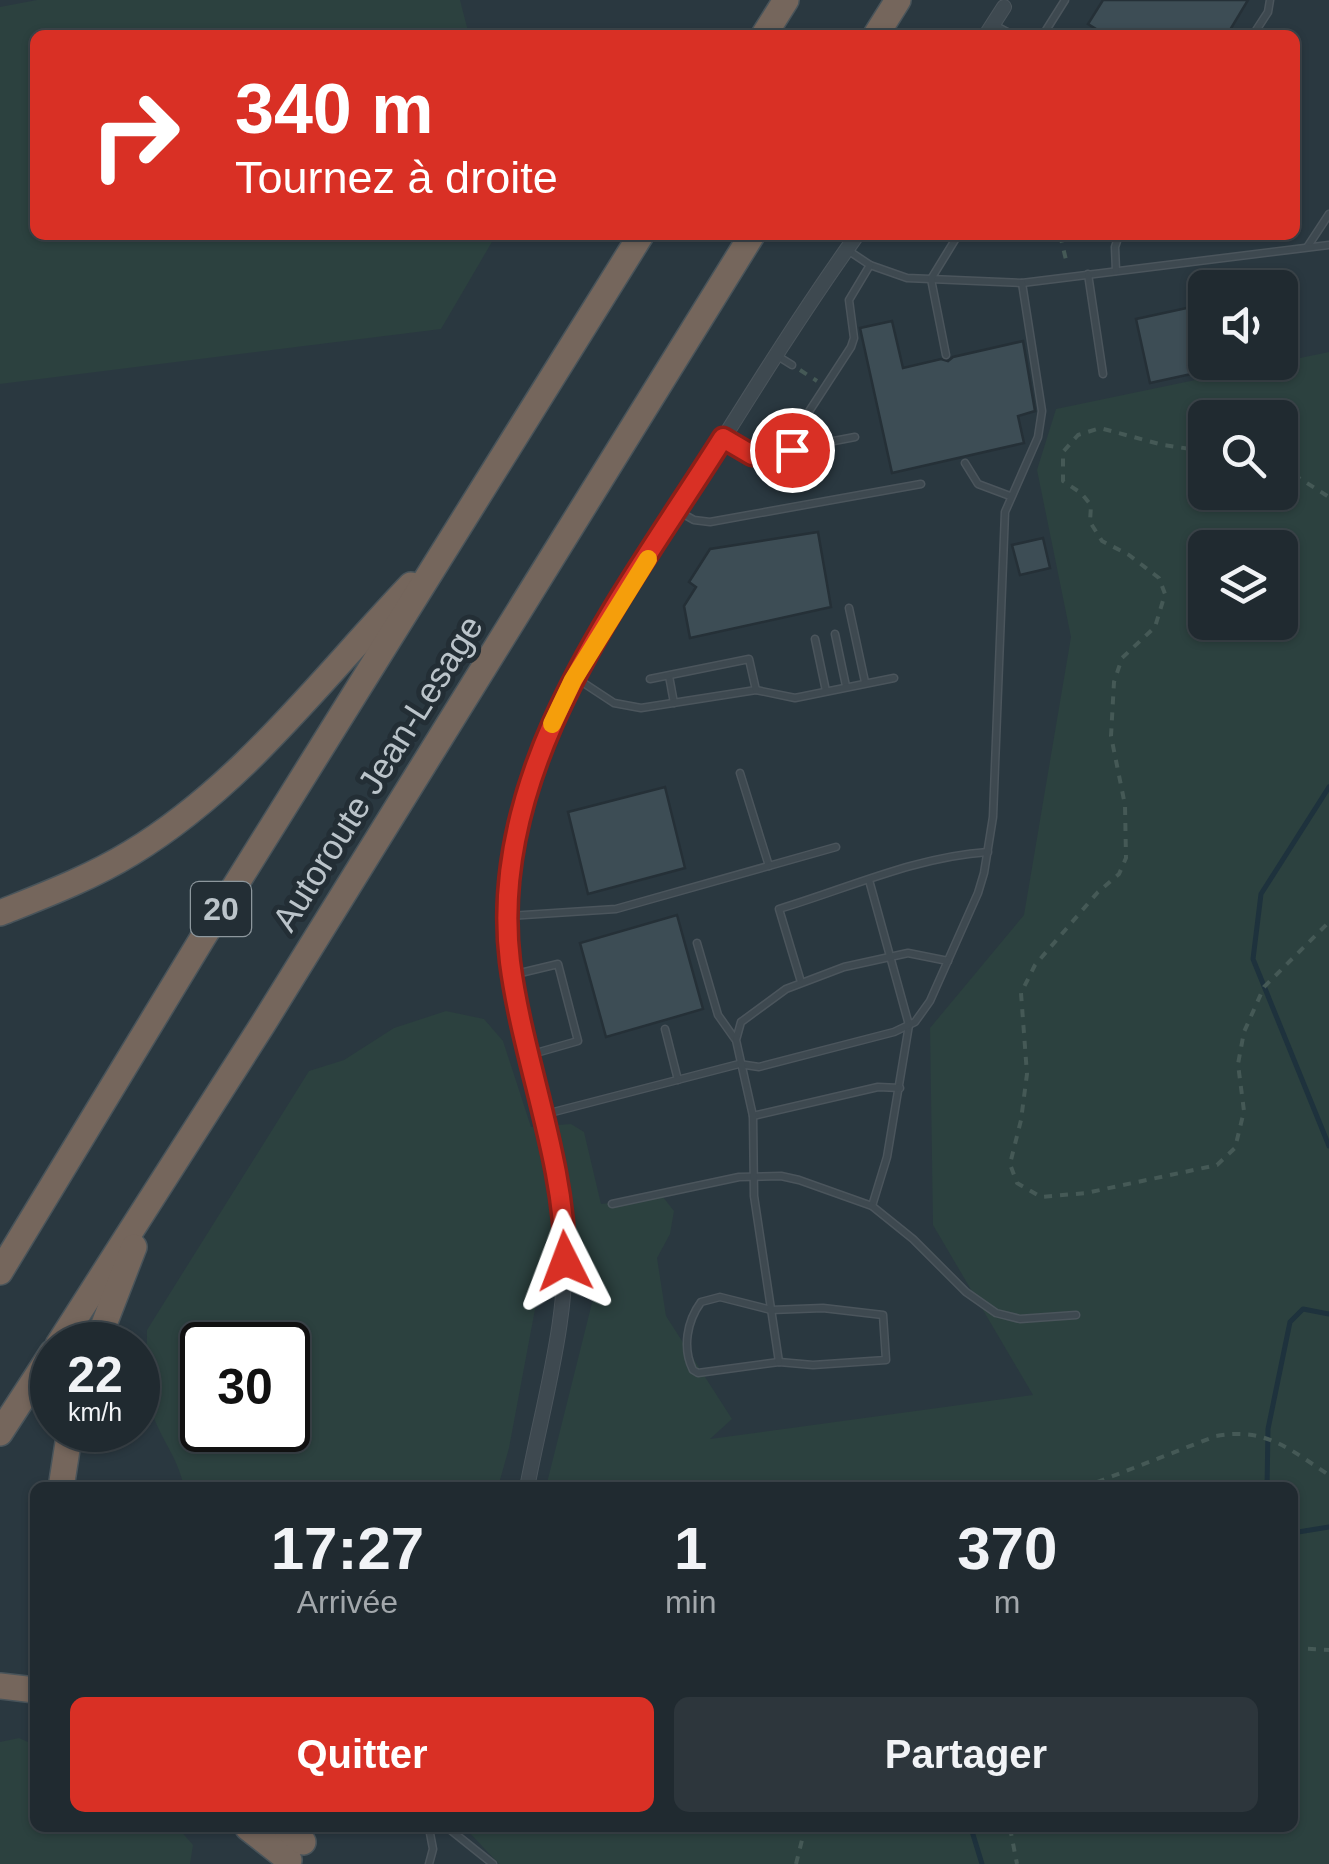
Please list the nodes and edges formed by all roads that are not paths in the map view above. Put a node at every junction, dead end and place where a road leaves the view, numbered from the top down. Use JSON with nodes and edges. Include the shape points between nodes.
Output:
{"nodes":[{"id":1,"x":786,"y":0,"type":"edge"},
{"id":2,"x":898,"y":0,"type":"edge"},
{"id":3,"x":1065,"y":0,"type":"edge"},
{"id":4,"x":1270,"y":0,"type":"edge"},
{"id":5,"x":1004,"y":6,"type":"dead end"},
{"id":6,"x":767,"y":30,"type":"edge"},
{"id":7,"x":879,"y":30,"type":"edge"},
{"id":8,"x":989,"y":30,"type":"edge"},
{"id":9,"x":1046,"y":30,"type":"edge"},
{"id":10,"x":1256,"y":30,"type":"edge"},
{"id":11,"x":1329,"y":214,"type":"edge"},
{"id":12,"x":637,"y":240,"type":"edge"},
{"id":13,"x":749,"y":240,"type":"edge"},
{"id":14,"x":853,"y":240,"type":"edge"},
{"id":15,"x":955,"y":240,"type":"edge"},
{"id":16,"x":1117,"y":240,"type":"edge"},
{"id":17,"x":1329,"y":244,"type":"edge"},
{"id":18,"x":1307,"y":247,"type":"junction"},
{"id":19,"x":847,"y":249,"type":"junction"},
{"id":20,"x":870,"y":264,"type":"junction"},
{"id":21,"x":1116,"y":271,"type":"junction"},
{"id":22,"x":1088,"y":274,"type":"junction"},
{"id":23,"x":932,"y":279,"type":"junction"},
{"id":24,"x":1022,"y":283,"type":"junction"},
{"id":25,"x":776,"y":355,"type":"junction"},
{"id":26,"x":946,"y":355,"type":"dead end"},
{"id":27,"x":792,"y":365,"type":"dead end"},
{"id":28,"x":1103,"y":374,"type":"dead end"},
{"id":29,"x":856,"y":437,"type":"dead end"},
{"id":30,"x":723,"y":438,"type":"junction"},
{"id":31,"x":792,"y":450,"type":"junction"},
{"id":32,"x":966,"y":463,"type":"dead end"},
{"id":33,"x":920,"y":484,"type":"dead end"},
{"id":34,"x":1010,"y":496,"type":"junction"},
{"id":35,"x":678,"y":511,"type":"junction"},
{"id":36,"x":446,"y":548,"type":"junction"},
{"id":37,"x":849,"y":608,"type":"dead end"},
{"id":38,"x":835,"y":634,"type":"dead end"},
{"id":39,"x":814,"y":638,"type":"dead end"},
{"id":40,"x":669,"y":676,"type":"junction"},
{"id":41,"x":575,"y":677,"type":"junction"},
{"id":42,"x":894,"y":678,"type":"dead end"},
{"id":43,"x":650,"y":679,"type":"dead end"},
{"id":44,"x":865,"y":682,"type":"junction"},
{"id":45,"x":846,"y":686,"type":"junction"},
{"id":46,"x":756,"y":690,"type":"junction"},
{"id":47,"x":826,"y":691,"type":"junction"},
{"id":48,"x":674,"y":703,"type":"junction"},
{"id":49,"x":740,"y":772,"type":"dead end"},
{"id":50,"x":836,"y":847,"type":"dead end"},
{"id":51,"x":988,"y":852,"type":"junction"},
{"id":52,"x":769,"y":866,"type":"junction"},
{"id":53,"x":869,"y":880,"type":"junction"},
{"id":54,"x":0,"y":913,"type":"edge"},
{"id":55,"x":508,"y":916,"type":"junction"},
{"id":56,"x":697,"y":944,"type":"dead end"},
{"id":57,"x":891,"y":956,"type":"junction"},
{"id":58,"x":948,"y":960,"type":"junction"},
{"id":59,"x":512,"y":975,"type":"junction"},
{"id":60,"x":801,"y":982,"type":"junction"},
{"id":61,"x":909,"y":1025,"type":"junction"},
{"id":62,"x":665,"y":1029,"type":"dead end"},
{"id":63,"x":736,"y":1040,"type":"junction"},
{"id":64,"x":527,"y":1056,"type":"junction"},
{"id":65,"x":739,"y":1064,"type":"junction"},
{"id":66,"x":678,"y":1080,"type":"junction"},
{"id":67,"x":900,"y":1088,"type":"junction"},
{"id":68,"x":541,"y":1115,"type":"junction"},
{"id":69,"x":754,"y":1116,"type":"junction"},
{"id":70,"x":755,"y":1176,"type":"junction"},
{"id":71,"x":156,"y":1193,"type":"junction"},
{"id":72,"x":612,"y":1204,"type":"dead end"},
{"id":73,"x":872,"y":1206,"type":"junction"},
{"id":74,"x":0,"y":1272,"type":"edge"},
{"id":75,"x":771,"y":1310,"type":"junction"},
{"id":76,"x":1076,"y":1316,"type":"dead end"},
{"id":77,"x":73,"y":1322,"type":"edge"},
{"id":78,"x":105,"y":1322,"type":"edge"},
{"id":79,"x":779,"y":1362,"type":"junction"},
{"id":80,"x":30,"y":1386,"type":"edge"},
{"id":81,"x":0,"y":1432,"type":"edge"},
{"id":82,"x":67,"y":1452,"type":"edge"},
{"id":83,"x":63,"y":1482,"type":"edge"},
{"id":84,"x":529,"y":1482,"type":"edge"},
{"id":85,"x":0,"y":1686,"type":"edge"},
{"id":86,"x":30,"y":1689,"type":"edge"},
{"id":87,"x":266,"y":1832,"type":"edge"},
{"id":88,"x":430,"y":1832,"type":"edge"},
{"id":89,"x":453,"y":1832,"type":"edge"},
{"id":90,"x":298,"y":1839,"type":"edge"},
{"id":91,"x":429,"y":1864,"type":"edge"},
{"id":92,"x":493,"y":1864,"type":"edge"}],
"edges":[{"from":1,"to":6,"type":"highway"},
{"from":2,"to":7,"type":"highway"},
{"from":3,"to":9,"type":"lane"},
{"from":4,"to":10,"type":"lane"},
{"from":5,"to":8,"type":"street"},
{"from":11,"to":18,"type":"lane"},
{"from":12,"to":36,"type":"highway","name":"Autoroute Jean-Lesage","number":"20"},
{"from":13,"to":71,"type":"highway","name":"Autoroute Jean-Lesage"},
{"from":14,"to":19,"type":"street"},
{"from":15,"to":23,"type":"lane"},
{"from":16,"to":21,"type":"lane"},
{"from":17,"to":18,"type":"lane"},
{"from":18,"to":21,"type":"lane"},
{"from":19,"to":20,"type":"lane"},
{"from":19,"to":25,"type":"street"},
{"from":20,"to":23,"type":"lane","via":[[899,277]]},
{"from":20,"to":31,"type":"lane","via":[[849,300],[853,342],[795,433]]},
{"from":21,"to":22,"type":"lane"},
{"from":22,"to":24,"type":"lane"},
{"from":22,"to":28,"type":"lane"},
{"from":23,"to":24,"type":"lane"},
{"from":23,"to":26,"type":"lane"},
{"from":24,"to":34,"type":"lane","via":[[1042,411],[1038,437]]},
{"from":25,"to":27,"type":"lane"},
{"from":25,"to":30,"type":"street"},
{"from":29,"to":31,"type":"lane"},
{"from":30,"to":31,"type":"lane","via":[[752,455]]},
{"from":30,"to":35,"type":"street"},
{"from":32,"to":34,"type":"lane","via":[[978,484]]},
{"from":33,"to":35,"type":"lane","via":[[710,522]]},
{"from":34,"to":51,"type":"lane"},
{"from":35,"to":41,"type":"street"},
{"from":36,"to":54,"type":"highway","via":[[261,746],[185,815],[101,869]]},
{"from":36,"to":74,"type":"highway","name":"Autoroute Jean-Lesage","number":"20"},
{"from":37,"to":44,"type":"lane"},
{"from":38,"to":45,"type":"lane"},
{"from":39,"to":47,"type":"lane"},
{"from":40,"to":43,"type":"lane"},
{"from":40,"to":46,"type":"lane","via":[[749,659]]},
{"from":40,"to":48,"type":"lane"},
{"from":41,"to":48,"type":"lane","via":[[625,707]]},
{"from":41,"to":55,"type":"street","via":[[525,795]]},
{"from":42,"to":44,"type":"lane"},
{"from":44,"to":45,"type":"lane"},
{"from":45,"to":47,"type":"lane"},
{"from":46,"to":47,"type":"lane","via":[[795,698]]},
{"from":46,"to":48,"type":"lane"},
{"from":49,"to":52,"type":"lane"},
{"from":50,"to":52,"type":"lane"},
{"from":51,"to":53,"type":"lane","via":[[936,858]]},
{"from":51,"to":58,"type":"lane","via":[[978,894]]},
{"from":52,"to":55,"type":"lane","via":[[616,909]]},
{"from":53,"to":57,"type":"lane"},
{"from":53,"to":60,"type":"lane","via":[[779,909]]},
{"from":55,"to":59,"type":"street"},
{"from":56,"to":63,"type":"lane","via":[[718,1015]]},
{"from":57,"to":58,"type":"lane"},
{"from":57,"to":60,"type":"lane"},
{"from":57,"to":61,"type":"lane"},
{"from":58,"to":61,"type":"lane","via":[[922,1014]]},
{"from":59,"to":64,"type":"street"},
{"from":59,"to":64,"type":"lane","via":[[558,964],[578,1041]]},
{"from":60,"to":63,"type":"lane","via":[[747,1015]]},
{"from":61,"to":65,"type":"lane","via":[[759,1067]]},
{"from":61,"to":67,"type":"lane"},
{"from":62,"to":66,"type":"lane"},
{"from":63,"to":65,"type":"lane"},
{"from":64,"to":68,"type":"street"},
{"from":65,"to":66,"type":"lane"},
{"from":65,"to":69,"type":"lane"},
{"from":66,"to":68,"type":"lane"},
{"from":67,"to":69,"type":"lane","via":[[878,1087]]},
{"from":67,"to":73,"type":"lane"},
{"from":68,"to":84,"type":"street","via":[[565,1261]]},
{"from":69,"to":70,"type":"lane"},
{"from":70,"to":72,"type":"lane"},
{"from":70,"to":73,"type":"lane","via":[[799,1180]]},
{"from":70,"to":75,"type":"lane"},
{"from":71,"to":77,"type":"highway","name":"Autoroute Jean-Lesage"},
{"from":71,"to":78,"type":"highway"},
{"from":73,"to":76,"type":"lane","via":[[996,1313],[1020,1319]]},
{"from":75,"to":79,"type":"lane"},
{"from":75,"to":79,"type":"lane","via":[[709,1298],[693,1314],[686,1351],[698,1373]]},
{"from":75,"to":79,"type":"lane","via":[[884,1314],[886,1360]]},
{"from":80,"to":81,"type":"highway"},
{"from":82,"to":83,"type":"highway"},
{"from":85,"to":86,"type":"highway"},
{"from":87,"to":90,"type":"highway"},
{"from":88,"to":91,"type":"lane"},
{"from":89,"to":92,"type":"lane"}]}
